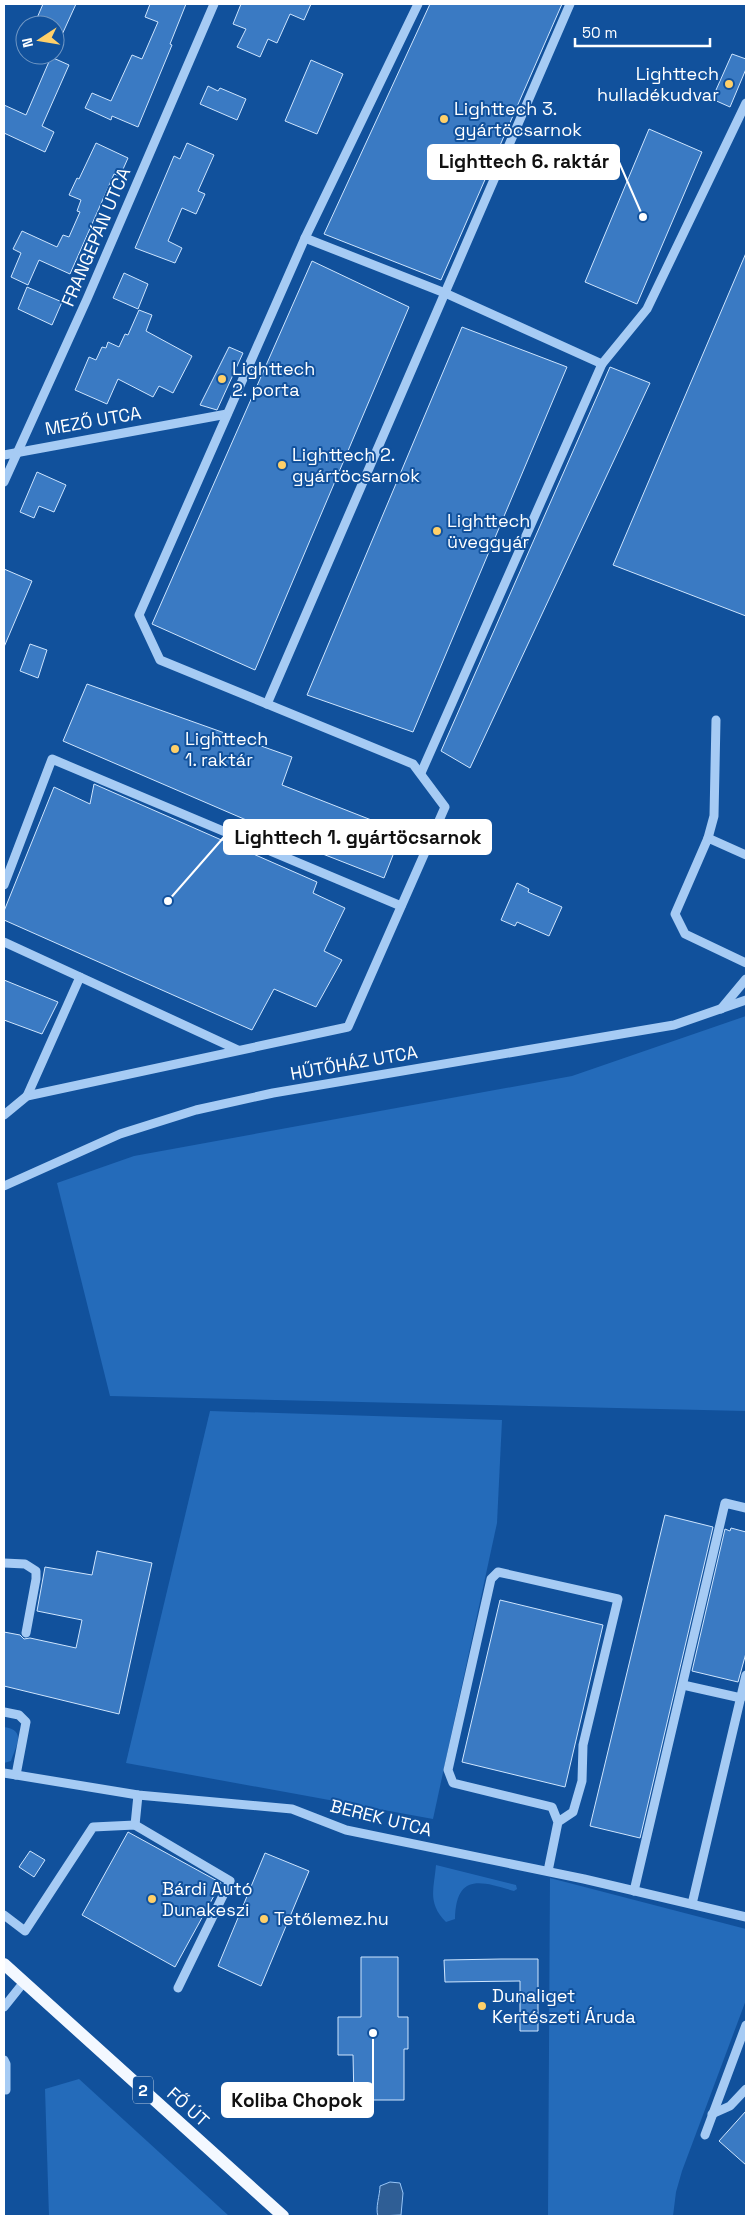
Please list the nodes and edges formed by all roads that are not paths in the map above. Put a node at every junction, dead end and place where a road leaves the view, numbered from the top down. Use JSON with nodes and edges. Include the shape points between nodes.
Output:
{"nodes":[{"id":1,"x":214,"y":4,"type":"edge"},
{"id":2,"x":418,"y":4,"type":"edge"},
{"id":3,"x":570,"y":4,"type":"edge"},
{"id":4,"x":746,"y":103,"type":"edge"},
{"id":5,"x":305,"y":238,"type":"junction"},
{"id":6,"x":445,"y":293,"type":"junction"},
{"id":7,"x":602,"y":364,"type":"junction"},
{"id":8,"x":227,"y":414,"type":"junction"},
{"id":9,"x":17,"y":451,"type":"junction"},
{"id":10,"x":4,"y":455,"type":"edge"},
{"id":11,"x":4,"y":482,"type":"edge"},
{"id":12,"x":268,"y":704,"type":"junction"},
{"id":13,"x":716,"y":720,"type":"dead end"},
{"id":14,"x":421,"y":773,"type":"junction"},
{"id":15,"x":708,"y":838,"type":"junction"},
{"id":16,"x":746,"y":855,"type":"edge"},
{"id":17,"x":4,"y":885,"type":"edge"},
{"id":18,"x":401,"y":906,"type":"junction"},
{"id":19,"x":4,"y":942,"type":"edge"},
{"id":20,"x":746,"y":963,"type":"edge"},
{"id":21,"x":80,"y":977,"type":"junction"},
{"id":22,"x":746,"y":980,"type":"edge"},
{"id":23,"x":746,"y":1000,"type":"edge"},
{"id":24,"x":721,"y":1009,"type":"junction"},
{"id":25,"x":238,"y":1050,"type":"junction"},
{"id":26,"x":27,"y":1096,"type":"junction"},
{"id":27,"x":4,"y":1115,"type":"edge"},
{"id":28,"x":4,"y":1186,"type":"edge"},
{"id":29,"x":746,"y":1508,"type":"edge"},
{"id":30,"x":4,"y":1563,"type":"edge"},
{"id":31,"x":26,"y":1633,"type":"dead end"},
{"id":32,"x":746,"y":1675,"type":"edge"},
{"id":33,"x":683,"y":1685,"type":"junction"},
{"id":34,"x":741,"y":1698,"type":"junction"},
{"id":35,"x":4,"y":1712,"type":"edge"},
{"id":36,"x":4,"y":1773,"type":"edge"},
{"id":37,"x":16,"y":1775,"type":"junction"},
{"id":38,"x":138,"y":1795,"type":"junction"},
{"id":39,"x":558,"y":1822,"type":"junction"},
{"id":40,"x":135,"y":1825,"type":"junction"},
{"id":41,"x":548,"y":1871,"type":"junction"},
{"id":42,"x":634,"y":1891,"type":"junction"},
{"id":43,"x":692,"y":1904,"type":"junction"},
{"id":44,"x":4,"y":1915,"type":"edge"},
{"id":45,"x":746,"y":1917,"type":"edge"},
{"id":46,"x":4,"y":1964,"type":"edge"},
{"id":47,"x":24,"y":1982,"type":"junction"},
{"id":48,"x":178,"y":1988,"type":"dead end"},
{"id":49,"x":4,"y":2007,"type":"edge"},
{"id":50,"x":746,"y":2025,"type":"edge"},
{"id":51,"x":4,"y":2060,"type":"edge"},
{"id":52,"x":746,"y":2089,"type":"edge"},
{"id":53,"x":6,"y":2090,"type":"dead end"},
{"id":54,"x":712,"y":2114,"type":"junction"},
{"id":55,"x":705,"y":2135,"type":"dead end"},
{"id":56,"x":283,"y":2216,"type":"edge"}],
"edges":[{"from":1,"to":9,"type":"street","name":"FRANGEPÁN UTCA","via":[[87,299]]},
{"from":2,"to":5,"type":"street"},
{"from":3,"to":6,"type":"street"},
{"from":4,"to":7,"type":"street","via":[[647,309]]},
{"from":5,"to":6,"type":"street"},
{"from":5,"to":8,"type":"street"},
{"from":6,"to":7,"type":"street"},
{"from":6,"to":12,"type":"street"},
{"from":7,"to":14,"type":"street"},
{"from":8,"to":9,"type":"street","name":"MEZŐ UTCA"},
{"from":8,"to":12,"type":"street","via":[[140,615],[160,660]]},
{"from":9,"to":10,"type":"street","name":"MEZŐ UTCA"},
{"from":9,"to":11,"type":"street","name":"FRANGEPÁN UTCA"},
{"from":12,"to":14,"type":"street","via":[[413,764]]},
{"from":13,"to":15,"type":"street","via":[[714,816]]},
{"from":14,"to":18,"type":"street","via":[[445,807]]},
{"from":15,"to":16,"type":"street"},
{"from":15,"to":20,"type":"street","via":[[675,914],[685,934]]},
{"from":17,"to":18,"type":"street","via":[[52,759]]},
{"from":18,"to":25,"type":"street","via":[[348,1027]]},
{"from":19,"to":21,"type":"street"},
{"from":21,"to":25,"type":"street"},
{"from":21,"to":26,"type":"street"},
{"from":22,"to":24,"type":"street"},
{"from":23,"to":24,"type":"street","name":"HŰTŐHÁZ UTCA"},
{"from":24,"to":28,"type":"street","name":"HŰTŐHÁZ UTCA","via":[[674,1025],[273,1093],[196,1110],[120,1134]]},
{"from":25,"to":26,"type":"street"},
{"from":26,"to":27,"type":"street"},
{"from":29,"to":33,"type":"street","via":[[725,1503]]},
{"from":30,"to":31,"type":"street","via":[[25,1564],[36,1571]]},
{"from":32,"to":34,"type":"street"},
{"from":33,"to":34,"type":"street"},
{"from":33,"to":42,"type":"street"},
{"from":34,"to":43,"type":"street"},
{"from":35,"to":37,"type":"street","via":[[19,1715],[26,1722]]},
{"from":36,"to":37,"type":"street","name":"BEREK UTCA"},
{"from":37,"to":38,"type":"street","name":"BEREK UTCA"},
{"from":38,"to":40,"type":"street"},
{"from":38,"to":41,"type":"street","name":"BEREK UTCA","via":[[292,1809],[346,1830]]},
{"from":39,"to":39,"type":"street","via":[[552,1807],[453,1783],[448,1770],[491,1579],[498,1572],[618,1600],[583,1745],[582,1781],[573,1812]]},
{"from":39,"to":41,"type":"street"},
{"from":40,"to":44,"type":"street","via":[[93,1827],[25,1931]]},
{"from":40,"to":48,"type":"street","via":[[230,1881]]},
{"from":41,"to":42,"type":"street","name":"BEREK UTCA"},
{"from":42,"to":43,"type":"street","name":"BEREK UTCA"},
{"from":43,"to":45,"type":"street","name":"BEREK UTCA"},
{"from":46,"to":47,"type":"main road","name":"FŐ ÚT","number":"2"},
{"from":47,"to":49,"type":"street"},
{"from":47,"to":56,"type":"main road","name":"FŐ ÚT","number":"2"},
{"from":50,"to":54,"type":"street"},
{"from":51,"to":53,"type":"street"},
{"from":52,"to":54,"type":"street","via":[[730,2106]]},
{"from":54,"to":55,"type":"street"}]}
